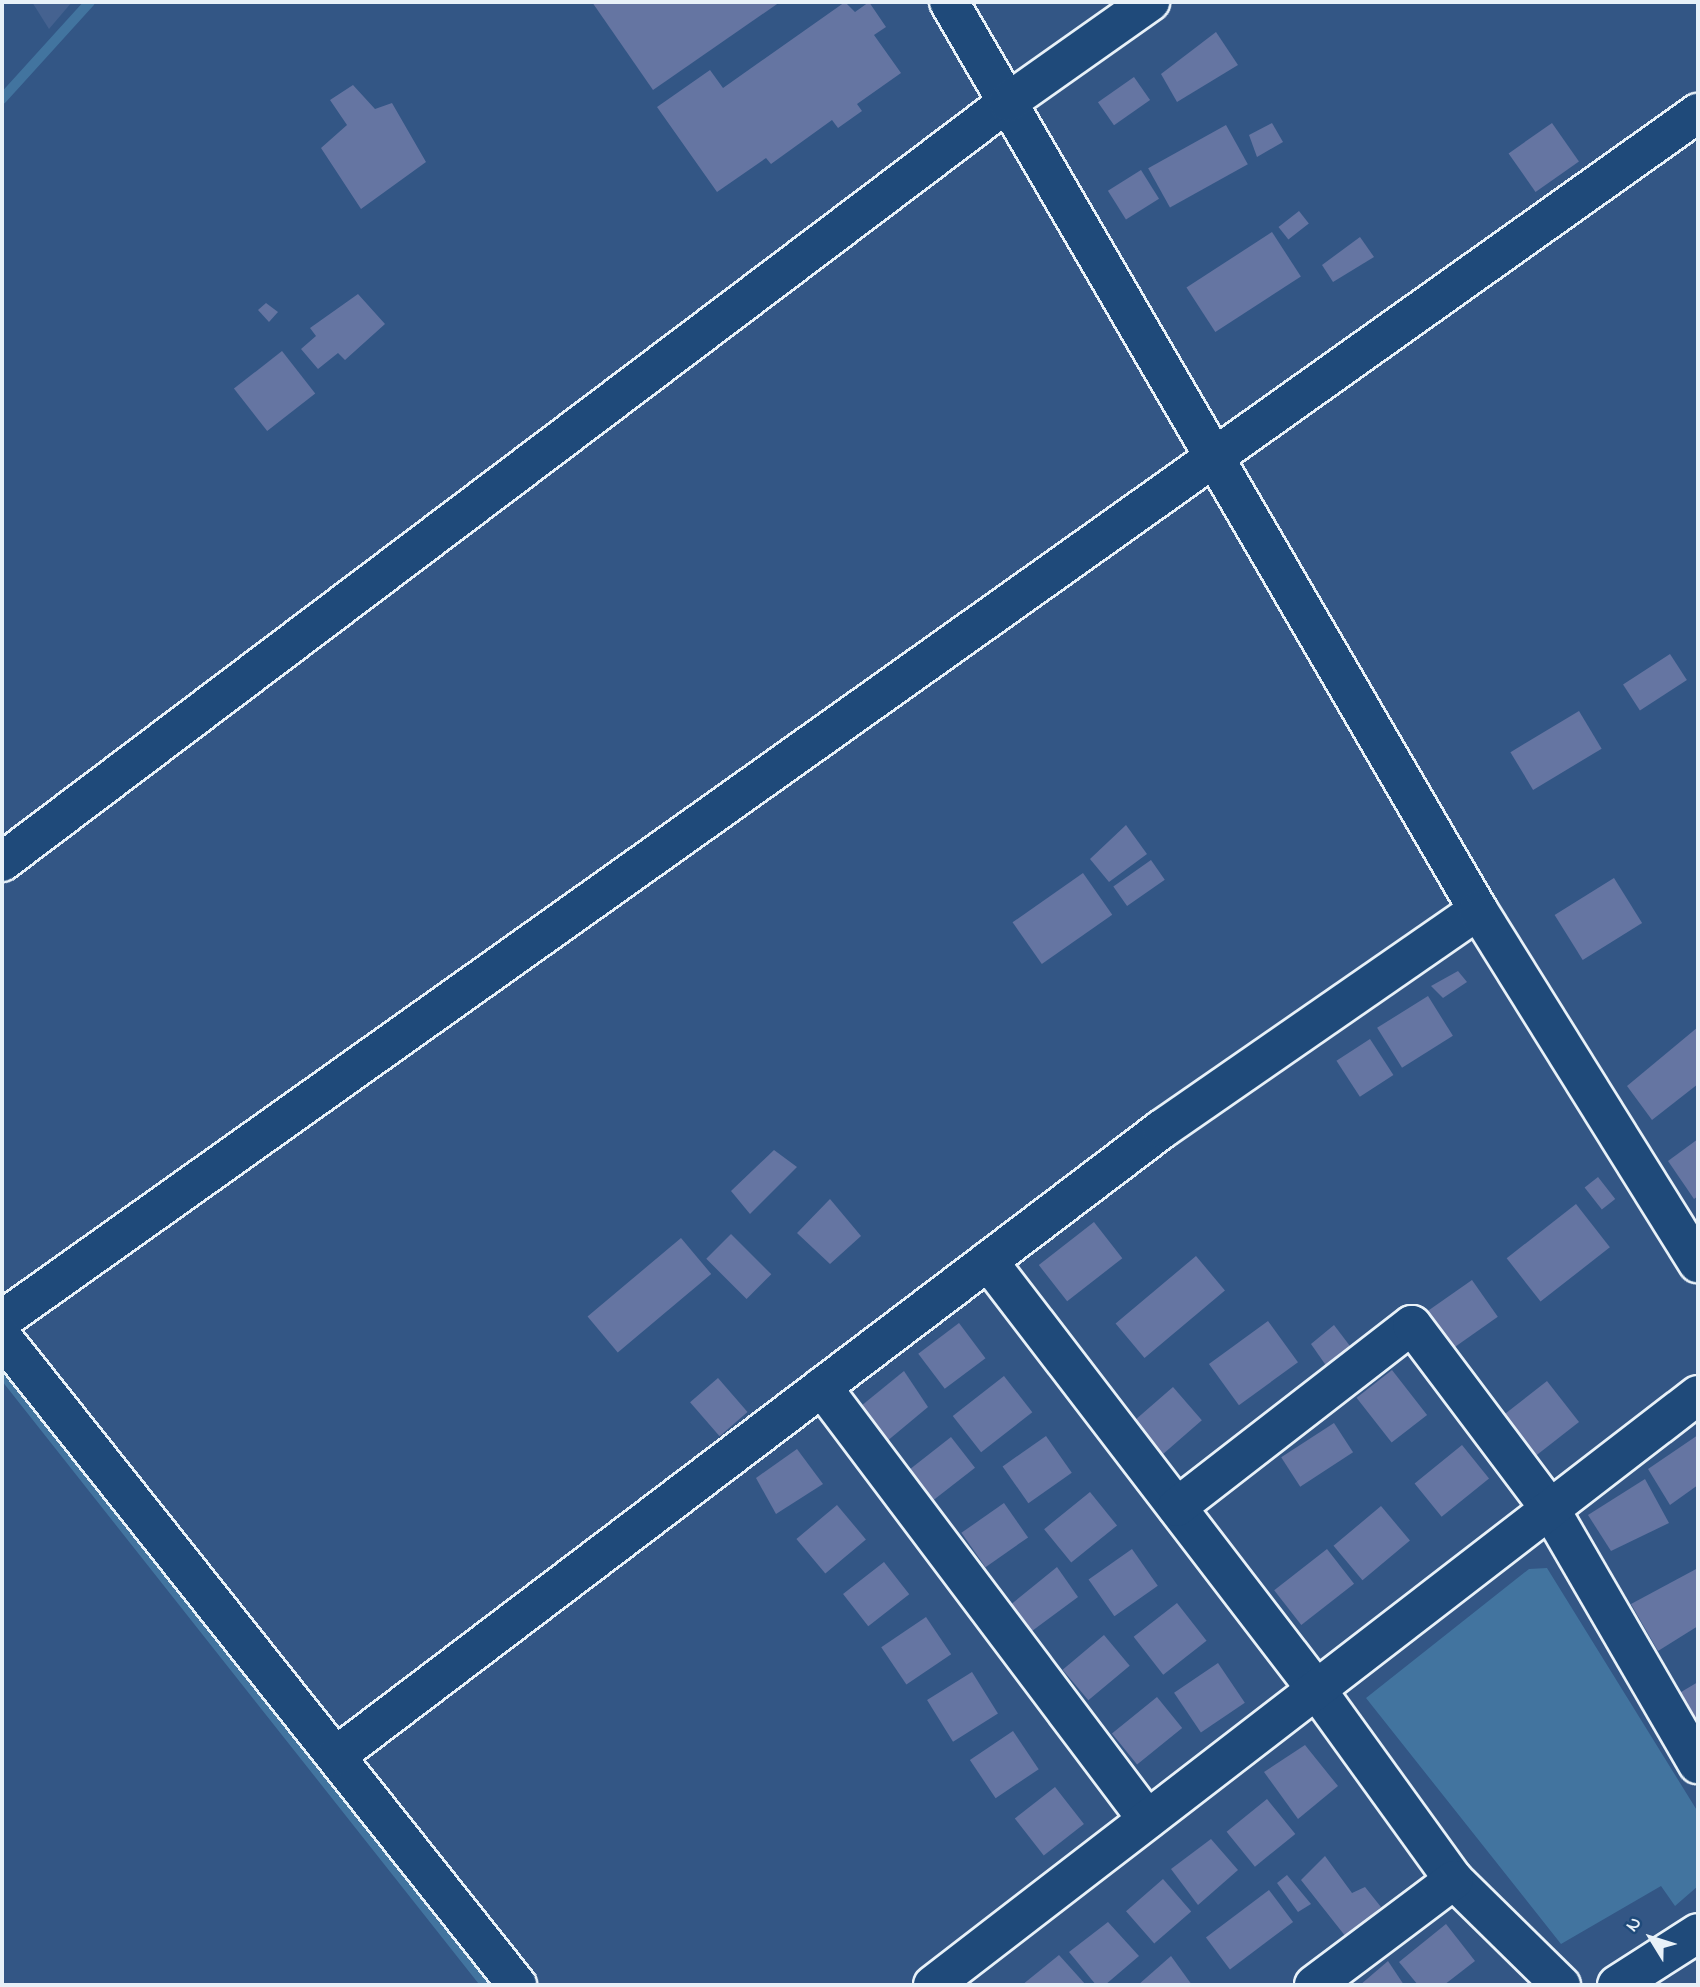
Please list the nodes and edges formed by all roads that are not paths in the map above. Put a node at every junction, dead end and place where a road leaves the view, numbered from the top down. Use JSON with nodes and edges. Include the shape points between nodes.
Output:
{"nodes":[{"id":1,"x":949,"y":2,"type":"edge"},
{"id":2,"x":1150,"y":2,"type":"edge"},
{"id":3,"x":1008,"y":102,"type":"junction"},
{"id":4,"x":1698,"y":113,"type":"edge"},
{"id":5,"x":1217,"y":456,"type":"junction"},
{"id":6,"x":2,"y":862,"type":"edge"},
{"id":7,"x":1478,"y":910,"type":"junction"},
{"id":8,"x":988,"y":1261,"type":"junction"},
{"id":9,"x":1698,"y":1263,"type":"edge"},
{"id":10,"x":2,"y":1320,"type":"edge"},
{"id":11,"x":2,"y":1337,"type":"edge"},
{"id":12,"x":822,"y":1387,"type":"junction"},
{"id":13,"x":1698,"y":1395,"type":"edge"},
{"id":14,"x":1177,"y":1507,"type":"junction"},
{"id":15,"x":1550,"y":1509,"type":"junction"},
{"id":16,"x":1316,"y":1689,"type":"junction"},
{"id":17,"x":336,"y":1756,"type":"junction"},
{"id":18,"x":1698,"y":1764,"type":"edge"},
{"id":19,"x":1147,"y":1819,"type":"junction"},
{"id":20,"x":1454,"y":1880,"type":"junction"},
{"id":21,"x":1698,"y":1933,"type":"edge"},
{"id":22,"x":517,"y":1985,"type":"edge"},
{"id":23,"x":933,"y":1985,"type":"edge"},
{"id":24,"x":1314,"y":1985,"type":"edge"},
{"id":25,"x":1562,"y":1985,"type":"edge"},
{"id":26,"x":1617,"y":1985,"type":"edge"}],
"edges":[{"from":1,"to":3,"type":"street"},
{"from":2,"to":3,"type":"street"},
{"from":3,"to":5,"type":"street"},
{"from":3,"to":6,"type":"street"},
{"from":4,"to":5,"type":"street"},
{"from":5,"to":7,"type":"street"},
{"from":5,"to":10,"type":"street"},
{"from":7,"to":8,"type":"street","via":[[1162,1129]]},
{"from":7,"to":9,"type":"street"},
{"from":8,"to":12,"type":"street"},
{"from":8,"to":14,"type":"street"},
{"from":11,"to":17,"type":"street"},
{"from":12,"to":17,"type":"street"},
{"from":12,"to":19,"type":"street"},
{"from":13,"to":15,"type":"street"},
{"from":14,"to":15,"type":"street","via":[[1412,1325]]},
{"from":14,"to":16,"type":"street"},
{"from":15,"to":16,"type":"street"},
{"from":15,"to":18,"type":"street"},
{"from":16,"to":19,"type":"street"},
{"from":16,"to":20,"type":"street"},
{"from":17,"to":22,"type":"street"},
{"from":19,"to":23,"type":"street"},
{"from":20,"to":24,"type":"street"},
{"from":20,"to":25,"type":"street"},
{"from":21,"to":26,"type":"street"}]}
